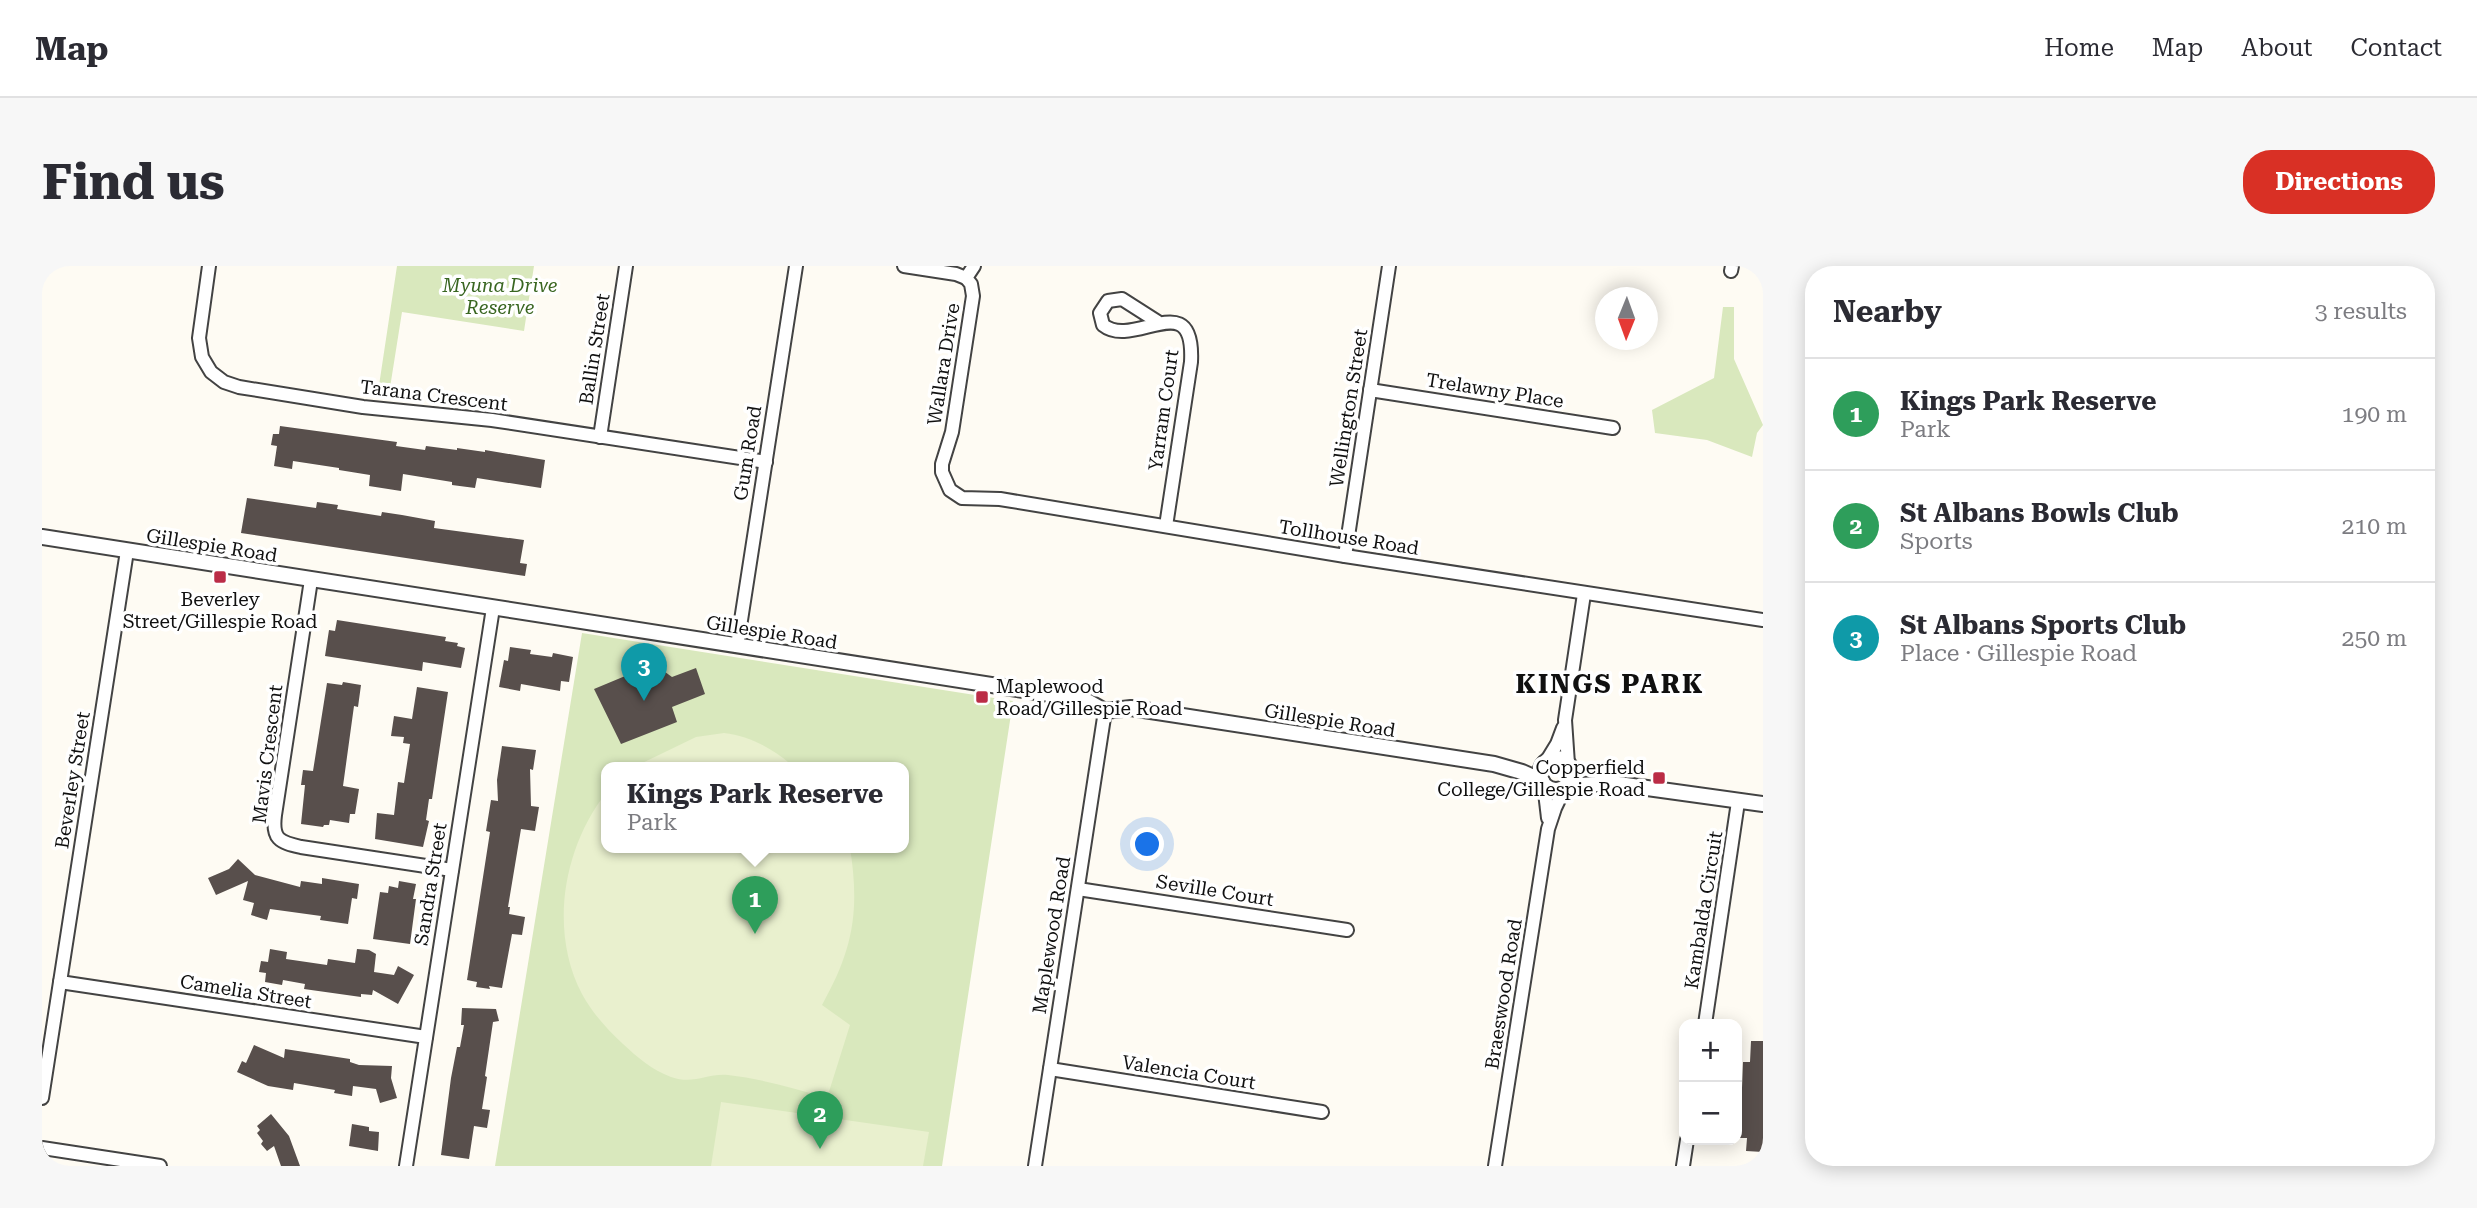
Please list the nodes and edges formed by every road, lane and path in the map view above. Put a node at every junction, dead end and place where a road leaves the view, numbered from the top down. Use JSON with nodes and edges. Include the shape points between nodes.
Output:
{"nodes":[{"id":1,"x":209,"y":266,"type":"edge"},
{"id":2,"x":626,"y":266,"type":"edge"},
{"id":3,"x":796,"y":266,"type":"edge"},
{"id":4,"x":904,"y":266,"type":"edge"},
{"id":5,"x":974,"y":266,"type":"edge"},
{"id":6,"x":1389,"y":266,"type":"edge"},
{"id":7,"x":966,"y":278,"type":"junction"},
{"id":8,"x":1158,"y":322,"type":"dead end"},
{"id":9,"x":1370,"y":390,"type":"junction"},
{"id":10,"x":1613,"y":428,"type":"dead end"},
{"id":11,"x":600,"y":437,"type":"junction"},
{"id":12,"x":766,"y":462,"type":"junction"},
{"id":13,"x":942,"y":472,"type":"joint"},
{"id":14,"x":1166,"y":526,"type":"junction"},
{"id":15,"x":42,"y":537,"type":"edge"},
{"id":16,"x":127,"y":551,"type":"junction"},
{"id":17,"x":1345,"y":556,"type":"junction"},
{"id":18,"x":311,"y":580,"type":"junction"},
{"id":19,"x":1584,"y":594,"type":"junction"},
{"id":20,"x":493,"y":608,"type":"junction"},
{"id":21,"x":1763,"y":618,"type":"edge"},
{"id":22,"x":737,"y":646,"type":"junction"},
{"id":23,"x":1105,"y":710,"type":"junction"},
{"id":24,"x":1565,"y":720,"type":"junction"},
{"id":25,"x":1545,"y":763,"type":"junction"},
{"id":26,"x":1494,"y":765,"type":"junction"},
{"id":27,"x":1569,"y":765,"type":"junction"},
{"id":28,"x":1543,"y":783,"type":"junction"},
{"id":29,"x":1611,"y":783,"type":"junction"},
{"id":30,"x":1566,"y":787,"type":"junction"},
{"id":31,"x":1738,"y":802,"type":"junction"},
{"id":32,"x":1763,"y":804,"type":"edge"},
{"id":33,"x":1548,"y":829,"type":"junction"},
{"id":34,"x":452,"y":870,"type":"junction"},
{"id":35,"x":1078,"y":888,"type":"junction"},
{"id":36,"x":1347,"y":930,"type":"dead end"},
{"id":37,"x":60,"y":982,"type":"junction"},
{"id":38,"x":1706,"y":1019,"type":"edge"},
{"id":39,"x":426,"y":1037,"type":"junction"},
{"id":40,"x":1050,"y":1069,"type":"junction"},
{"id":41,"x":42,"y":1098,"type":"edge"},
{"id":42,"x":1322,"y":1112,"type":"dead end"},
{"id":43,"x":1686,"y":1145,"type":"edge"},
{"id":44,"x":42,"y":1148,"type":"edge"},
{"id":45,"x":160,"y":1166,"type":"edge"},
{"id":46,"x":406,"y":1166,"type":"edge"},
{"id":47,"x":1035,"y":1166,"type":"edge"},
{"id":48,"x":1495,"y":1166,"type":"edge"},
{"id":49,"x":1684,"y":1166,"type":"edge"}],
"edges":[{"from":1,"to":11,"type":"street","name":"Tarana Crescent","via":[[200,348],[211,372],[224,382],[363,407]]},
{"from":2,"to":11,"type":"street","name":"Ballin Street"},
{"from":3,"to":12,"type":"street","name":"Gum Road"},
{"from":4,"to":7,"type":"street"},
{"from":5,"to":7,"type":"street","name":"Wallara Drive"},
{"from":6,"to":9,"type":"street","name":"Wellington Street"},
{"from":7,"to":13,"type":"street","name":"Wallara Drive","via":[[973,296]]},
{"from":8,"to":14,"type":"street","name":"Yarram Court","via":[[1183,327],[1191,335],[1192,345]]},
{"from":9,"to":10,"type":"street","name":"Trelawny Place"},
{"from":9,"to":17,"type":"street","name":"Wellington Street"},
{"from":11,"to":12,"type":"street","name":"Tarana Crescent"},
{"from":12,"to":22,"type":"street","name":"Gum Road"},
{"from":13,"to":14,"type":"street","name":"Tollhouse Road","via":[[950,490],[962,498],[1000,499]]},
{"from":14,"to":17,"type":"street","name":"Tollhouse Road"},
{"from":15,"to":16,"type":"street","name":"Gillespie Road"},
{"from":16,"to":18,"type":"street","name":"Gillespie Road"},
{"from":16,"to":37,"type":"street","name":"Beverley Street"},
{"from":17,"to":19,"type":"street","name":"Tollhouse Road"},
{"from":18,"to":20,"type":"street","name":"Gillespie Road"},
{"from":18,"to":34,"type":"street","name":"Mavis Crescent","via":[[273,828],[276,837],[301,847]]},
{"from":19,"to":21,"type":"street","name":"Tollhouse Road"},
{"from":19,"to":24,"type":"street"},
{"from":20,"to":22,"type":"street","name":"Gillespie Road"},
{"from":20,"to":34,"type":"street","name":"Sandra Street"},
{"from":22,"to":23,"type":"street","name":"Gillespie Road","via":[[1075,698]]},
{"from":23,"to":26,"type":"street","name":"Gillespie Road","via":[[1131,708]]},
{"from":23,"to":35,"type":"street","name":"Maplewood Road"},
{"from":24,"to":25,"type":"street"},
{"from":24,"to":27,"type":"street"},
{"from":25,"to":26,"type":"street","name":"Gillespie Road"},
{"from":25,"to":27,"type":"street","via":[[1555,758]]},
{"from":25,"to":28,"type":"street","via":[[1540,773]]},
{"from":26,"to":28,"type":"street","name":"Gillespie Road"},
{"from":27,"to":29,"type":"street"},
{"from":27,"to":30,"type":"street","via":[[1572,777]]},
{"from":28,"to":30,"type":"street","via":[[1552,789]]},
{"from":28,"to":33,"type":"street","name":"Braeswood Road"},
{"from":29,"to":30,"type":"street"},
{"from":29,"to":31,"type":"street"},
{"from":30,"to":33,"type":"street","name":"Braeswood Road"},
{"from":31,"to":32,"type":"street"},
{"from":31,"to":38,"type":"street","name":"Kambalda Circuit"},
{"from":33,"to":48,"type":"street","name":"Braeswood Road"},
{"from":34,"to":39,"type":"street","name":"Sandra Street"},
{"from":35,"to":36,"type":"street","name":"Seville Court"},
{"from":35,"to":40,"type":"street","name":"Maplewood Road"},
{"from":37,"to":39,"type":"street","name":"Camelia Street"},
{"from":37,"to":41,"type":"street","name":"Beverley Street"},
{"from":39,"to":46,"type":"street","name":"Sandra Street"},
{"from":40,"to":42,"type":"street","name":"Valencia Court"},
{"from":40,"to":47,"type":"street","name":"Maplewood Road"},
{"from":43,"to":49,"type":"street"},
{"from":44,"to":45,"type":"street"}]}
